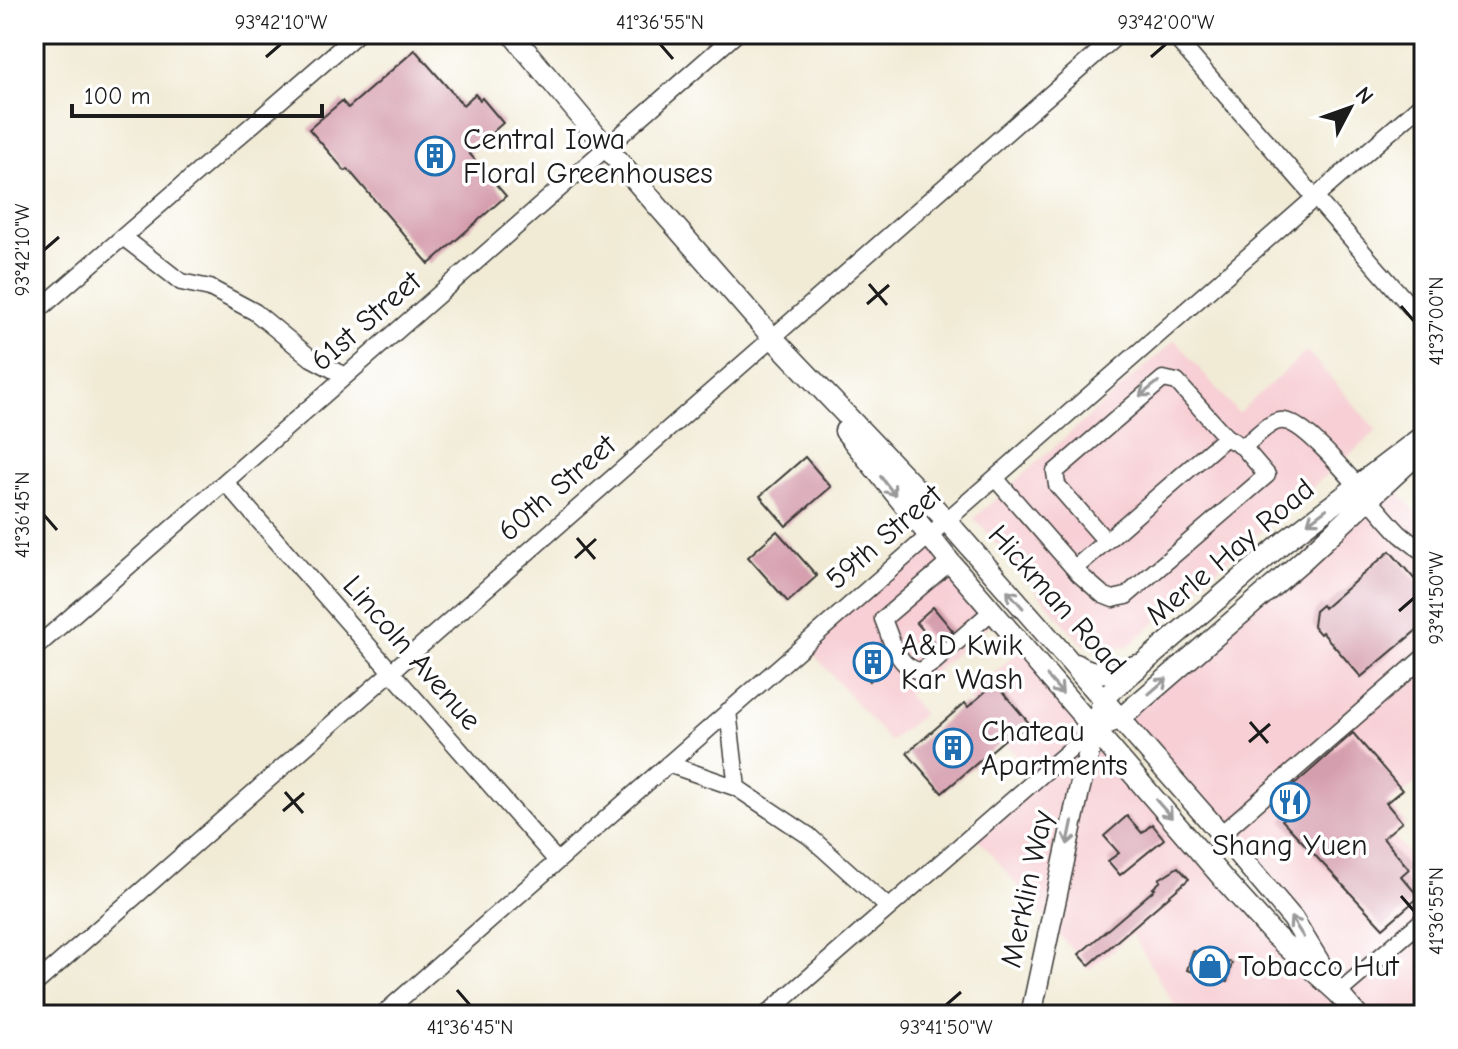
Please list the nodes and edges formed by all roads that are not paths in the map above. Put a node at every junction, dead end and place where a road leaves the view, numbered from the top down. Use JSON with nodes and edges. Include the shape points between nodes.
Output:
{"nodes":[{"id":1,"x":357,"y":34,"type":"edge"},
{"id":2,"x":497,"y":34,"type":"edge"},
{"id":3,"x":512,"y":34,"type":"edge"},
{"id":4,"x":736,"y":34,"type":"edge"},
{"id":5,"x":1119,"y":34,"type":"edge"},
{"id":6,"x":1172,"y":34,"type":"edge"},
{"id":7,"x":1424,"y":102,"type":"edge"},
{"id":8,"x":606,"y":147,"type":"junction"},
{"id":9,"x":1315,"y":197,"type":"junction"},
{"id":10,"x":123,"y":237,"type":"junction"},
{"id":11,"x":34,"y":314,"type":"edge"},
{"id":12,"x":1424,"y":322,"type":"edge"},
{"id":13,"x":771,"y":336,"type":"junction"},
{"id":14,"x":345,"y":376,"type":"junction"},
{"id":15,"x":1424,"y":435,"type":"edge"},
{"id":16,"x":1226,"y":437,"type":"junction"},
{"id":17,"x":1243,"y":447,"type":"junction"},
{"id":18,"x":1424,"y":447,"type":"edge"},
{"id":19,"x":995,"y":478,"type":"junction"},
{"id":20,"x":225,"y":482,"type":"junction"},
{"id":21,"x":1364,"y":492,"type":"junction"},
{"id":22,"x":946,"y":520,"type":"junction"},
{"id":23,"x":928,"y":536,"type":"junction"},
{"id":24,"x":1105,"y":540,"type":"junction"},
{"id":25,"x":1424,"y":554,"type":"edge"},
{"id":26,"x":950,"y":562,"type":"junction"},
{"id":27,"x":1075,"y":568,"type":"junction"},
{"id":28,"x":992,"y":611,"type":"junction"},
{"id":29,"x":34,"y":649,"type":"edge"},
{"id":30,"x":1160,"y":649,"type":"junction"},
{"id":31,"x":1424,"y":657,"type":"edge"},
{"id":32,"x":1067,"y":658,"type":"junction"},
{"id":33,"x":391,"y":672,"type":"junction"},
{"id":34,"x":1103,"y":698,"type":"junction"},
{"id":35,"x":728,"y":711,"type":"junction"},
{"id":36,"x":1121,"y":718,"type":"junction"},
{"id":37,"x":1094,"y":729,"type":"junction"},
{"id":38,"x":668,"y":764,"type":"junction"},
{"id":39,"x":737,"y":788,"type":"junction"},
{"id":40,"x":1221,"y":834,"type":"junction"},
{"id":41,"x":557,"y":861,"type":"junction"},
{"id":42,"x":889,"y":908,"type":"junction"},
{"id":43,"x":1424,"y":919,"type":"edge"},
{"id":44,"x":34,"y":985,"type":"edge"},
{"id":45,"x":1338,"y":993,"type":"junction"},
{"id":46,"x":382,"y":1015,"type":"edge"},
{"id":47,"x":766,"y":1015,"type":"edge"},
{"id":48,"x":1031,"y":1015,"type":"edge"},
{"id":49,"x":1357,"y":1015,"type":"edge"}],
"edges":[{"from":1,"to":10,"type":"street"},
{"from":2,"to":8,"type":"main road","name":"Hickman Road"},
{"from":3,"to":8,"type":"main road","name":"Hickman Road"},
{"from":4,"to":8,"type":"street","name":"61st Street"},
{"from":5,"to":13,"type":"street","name":"60th Street"},
{"from":6,"to":9,"type":"street"},
{"from":7,"to":9,"type":"street","name":"59th Street"},
{"from":8,"to":13,"type":"main road","name":"Hickman Road"},
{"from":8,"to":14,"type":"street","name":"61st Street"},
{"from":9,"to":12,"type":"street"},
{"from":9,"to":19,"type":"street","name":"59th Street"},
{"from":10,"to":11,"type":"street"},
{"from":10,"to":14,"type":"street","via":[[181,282],[210,288],[255,312],[311,358]]},
{"from":13,"to":22,"type":"main road","name":"Hickman Road"},
{"from":13,"to":23,"type":"main road","name":"Hickman Road","one_way":true},
{"from":13,"to":33,"type":"street","name":"60th Street"},
{"from":14,"to":20,"type":"street","name":"61st Street"},
{"from":15,"to":21,"type":"main road","name":"Merle Hay Road"},
{"from":16,"to":17,"type":"street"},
{"from":16,"to":24,"type":"street"},
{"from":16,"to":24,"type":"street","one_way":true,"via":[[1177,382],[1163,379],[1151,387],[1055,472],[1057,485]]},
{"from":17,"to":21,"type":"street","via":[[1280,420],[1289,421]]},
{"from":17,"to":27,"type":"street","via":[[1267,475],[1126,596],[1103,595]]},
{"from":18,"to":21,"type":"main road","name":"Merle Hay Road"},
{"from":19,"to":22,"type":"street","name":"59th Street"},
{"from":19,"to":27,"type":"street"},
{"from":20,"to":29,"type":"street","name":"61st Street"},
{"from":20,"to":33,"type":"street","name":"Lincoln Avenue"},
{"from":21,"to":25,"type":"street"},
{"from":21,"to":30,"type":"main road","name":"Merle Hay Road","one_way":true,"via":[[1285,541]]},
{"from":36,"to":21,"type":"main road","name":"Merle Hay Road","one_way":true,"via":[[1302,561]]},
{"from":22,"to":23,"type":"street","name":"59th Street"},
{"from":32,"to":22,"type":"main road","name":"Hickman Road","one_way":true},
{"from":23,"to":26,"type":"main road","name":"Hickman Road"},
{"from":23,"to":35,"type":"street","name":"59th Street"},
{"from":24,"to":27,"type":"street"},
{"from":26,"to":28,"type":"main road","name":"Hickman Road"},
{"from":26,"to":28,"type":"street","via":[[883,619],[903,663],[921,671]]},
{"from":28,"to":37,"type":"main road","name":"Hickman Road","one_way":true},
{"from":30,"to":32,"type":"main road","via":[[1139,664],[1108,673],[1082,668]]},
{"from":30,"to":34,"type":"main road","name":"Merle Hay Road"},
{"from":31,"to":40,"type":"street"},
{"from":32,"to":34,"type":"main road","name":"Hickman Road"},
{"from":33,"to":41,"type":"street","name":"Lincoln Avenue"},
{"from":33,"to":44,"type":"street","name":"60th Street"},
{"from":34,"to":36,"type":"main road","name":"Hickman Road"},
{"from":34,"to":37,"type":"main road"},
{"from":35,"to":38,"type":"street","name":"59th Street"},
{"from":35,"to":39,"type":"street"},
{"from":36,"to":37,"type":"main road","name":"Merle Hay Road"},
{"from":36,"to":40,"type":"main road","name":"Hickman Road"},
{"from":37,"to":42,"type":"street","name":"Merle Hay Road"},
{"from":37,"to":45,"type":"main road","name":"Hickman Road","one_way":true,"via":[[1274,935]]},
{"from":37,"to":48,"type":"main road","name":"Merklin Way","one_way":true},
{"from":38,"to":39,"type":"street"},
{"from":38,"to":41,"type":"street","name":"59th Street"},
{"from":39,"to":42,"type":"street","via":[[809,836]]},
{"from":45,"to":40,"type":"main road","name":"Hickman Road","one_way":true,"via":[[1293,919]]},
{"from":41,"to":46,"type":"street","name":"59th Street"},
{"from":42,"to":47,"type":"street","name":"Merle Hay Road"},
{"from":43,"to":45,"type":"street"},
{"from":45,"to":49,"type":"main road","name":"Hickman Road"}]}
